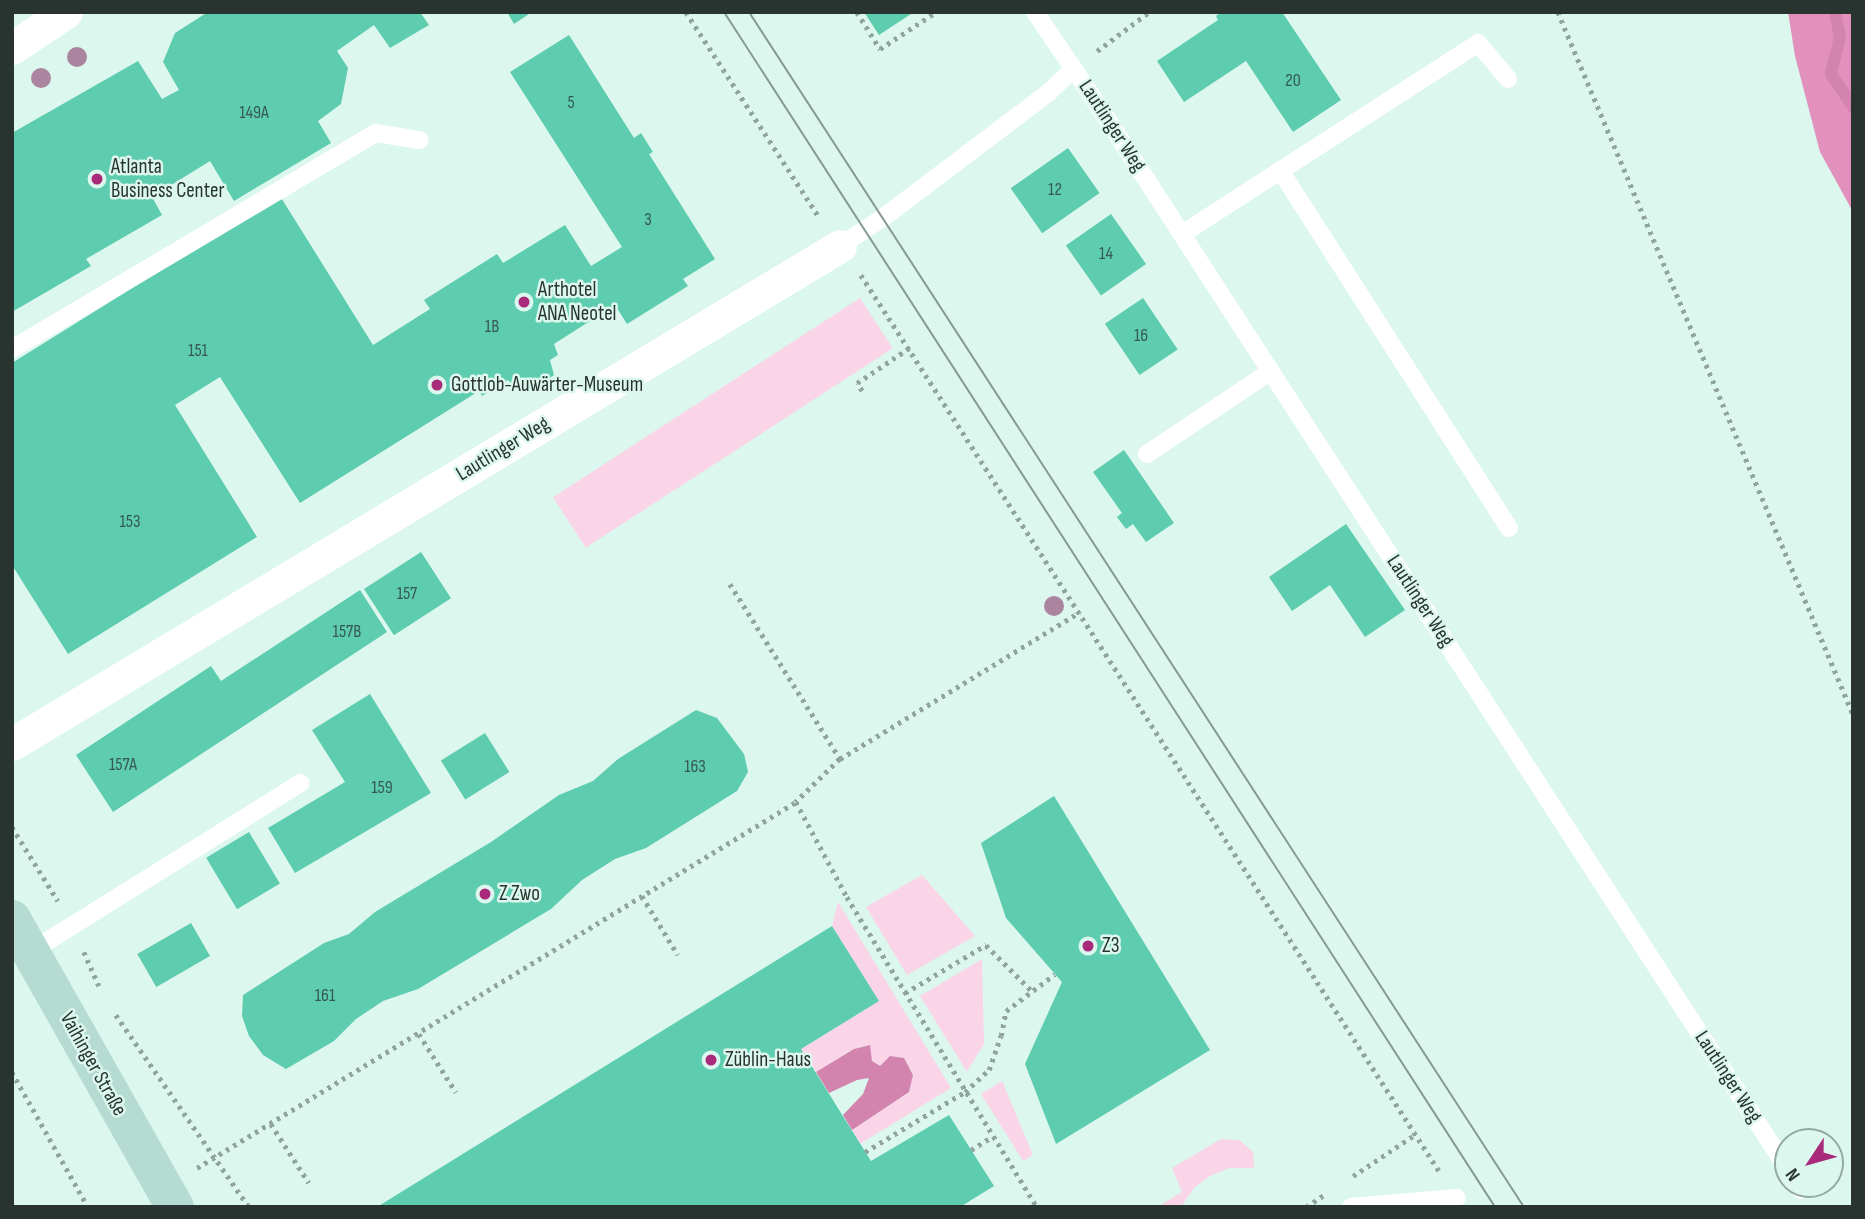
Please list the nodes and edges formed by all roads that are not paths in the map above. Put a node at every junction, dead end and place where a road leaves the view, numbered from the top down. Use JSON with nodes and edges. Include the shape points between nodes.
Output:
{"nodes":[{"id":1,"x":66,"y":12,"type":"edge"},
{"id":2,"x":1035,"y":12,"type":"edge"},
{"id":3,"x":12,"y":48,"type":"edge"},
{"id":4,"x":1074,"y":69,"type":"junction"},
{"id":5,"x":1508,"y":79,"type":"dead end"},
{"id":6,"x":419,"y":140,"type":"dead end"},
{"id":7,"x":1280,"y":170,"type":"junction"},
{"id":8,"x":1182,"y":234,"type":"junction"},
{"id":9,"x":840,"y":246,"type":"joint"},
{"id":10,"x":12,"y":349,"type":"edge"},
{"id":11,"x":1271,"y":371,"type":"junction"},
{"id":12,"x":1147,"y":454,"type":"dead end"},
{"id":13,"x":1509,"y":528,"type":"dead end"},
{"id":14,"x":12,"y":744,"type":"edge"},
{"id":15,"x":300,"y":783,"type":"dead end"},
{"id":16,"x":21,"y":935,"type":"edge"},
{"id":17,"x":1774,"y":1148,"type":"edge"},
{"id":18,"x":170,"y":1198,"type":"edge"},
{"id":19,"x":1457,"y":1198,"type":"dead end"},
{"id":20,"x":1351,"y":1207,"type":"edge"}],
"edges":[{"from":1,"to":3,"type":"street"},
{"from":2,"to":4,"type":"lane"},
{"from":4,"to":8,"type":"lane","name":"Lautlinger Weg"},
{"from":4,"to":9,"type":"lane","name":"Lautlinger Weg","via":[[1027,109]]},
{"from":5,"to":7,"type":"lane","via":[[1478,43]]},
{"from":6,"to":10,"type":"lane","via":[[376,133]]},
{"from":7,"to":8,"type":"lane"},
{"from":7,"to":13,"type":"lane"},
{"from":8,"to":11,"type":"lane","name":"Lautlinger Weg"},
{"from":9,"to":14,"type":"street","name":"Lautlinger Weg"},
{"from":11,"to":12,"type":"lane"},
{"from":11,"to":17,"type":"lane","name":"Lautlinger Weg"},
{"from":15,"to":16,"type":"lane","via":[[73,926]]},
{"from":16,"to":18,"type":"main road","name":"Vaihinger Straße"},
{"from":19,"to":20,"type":"lane"}]}
